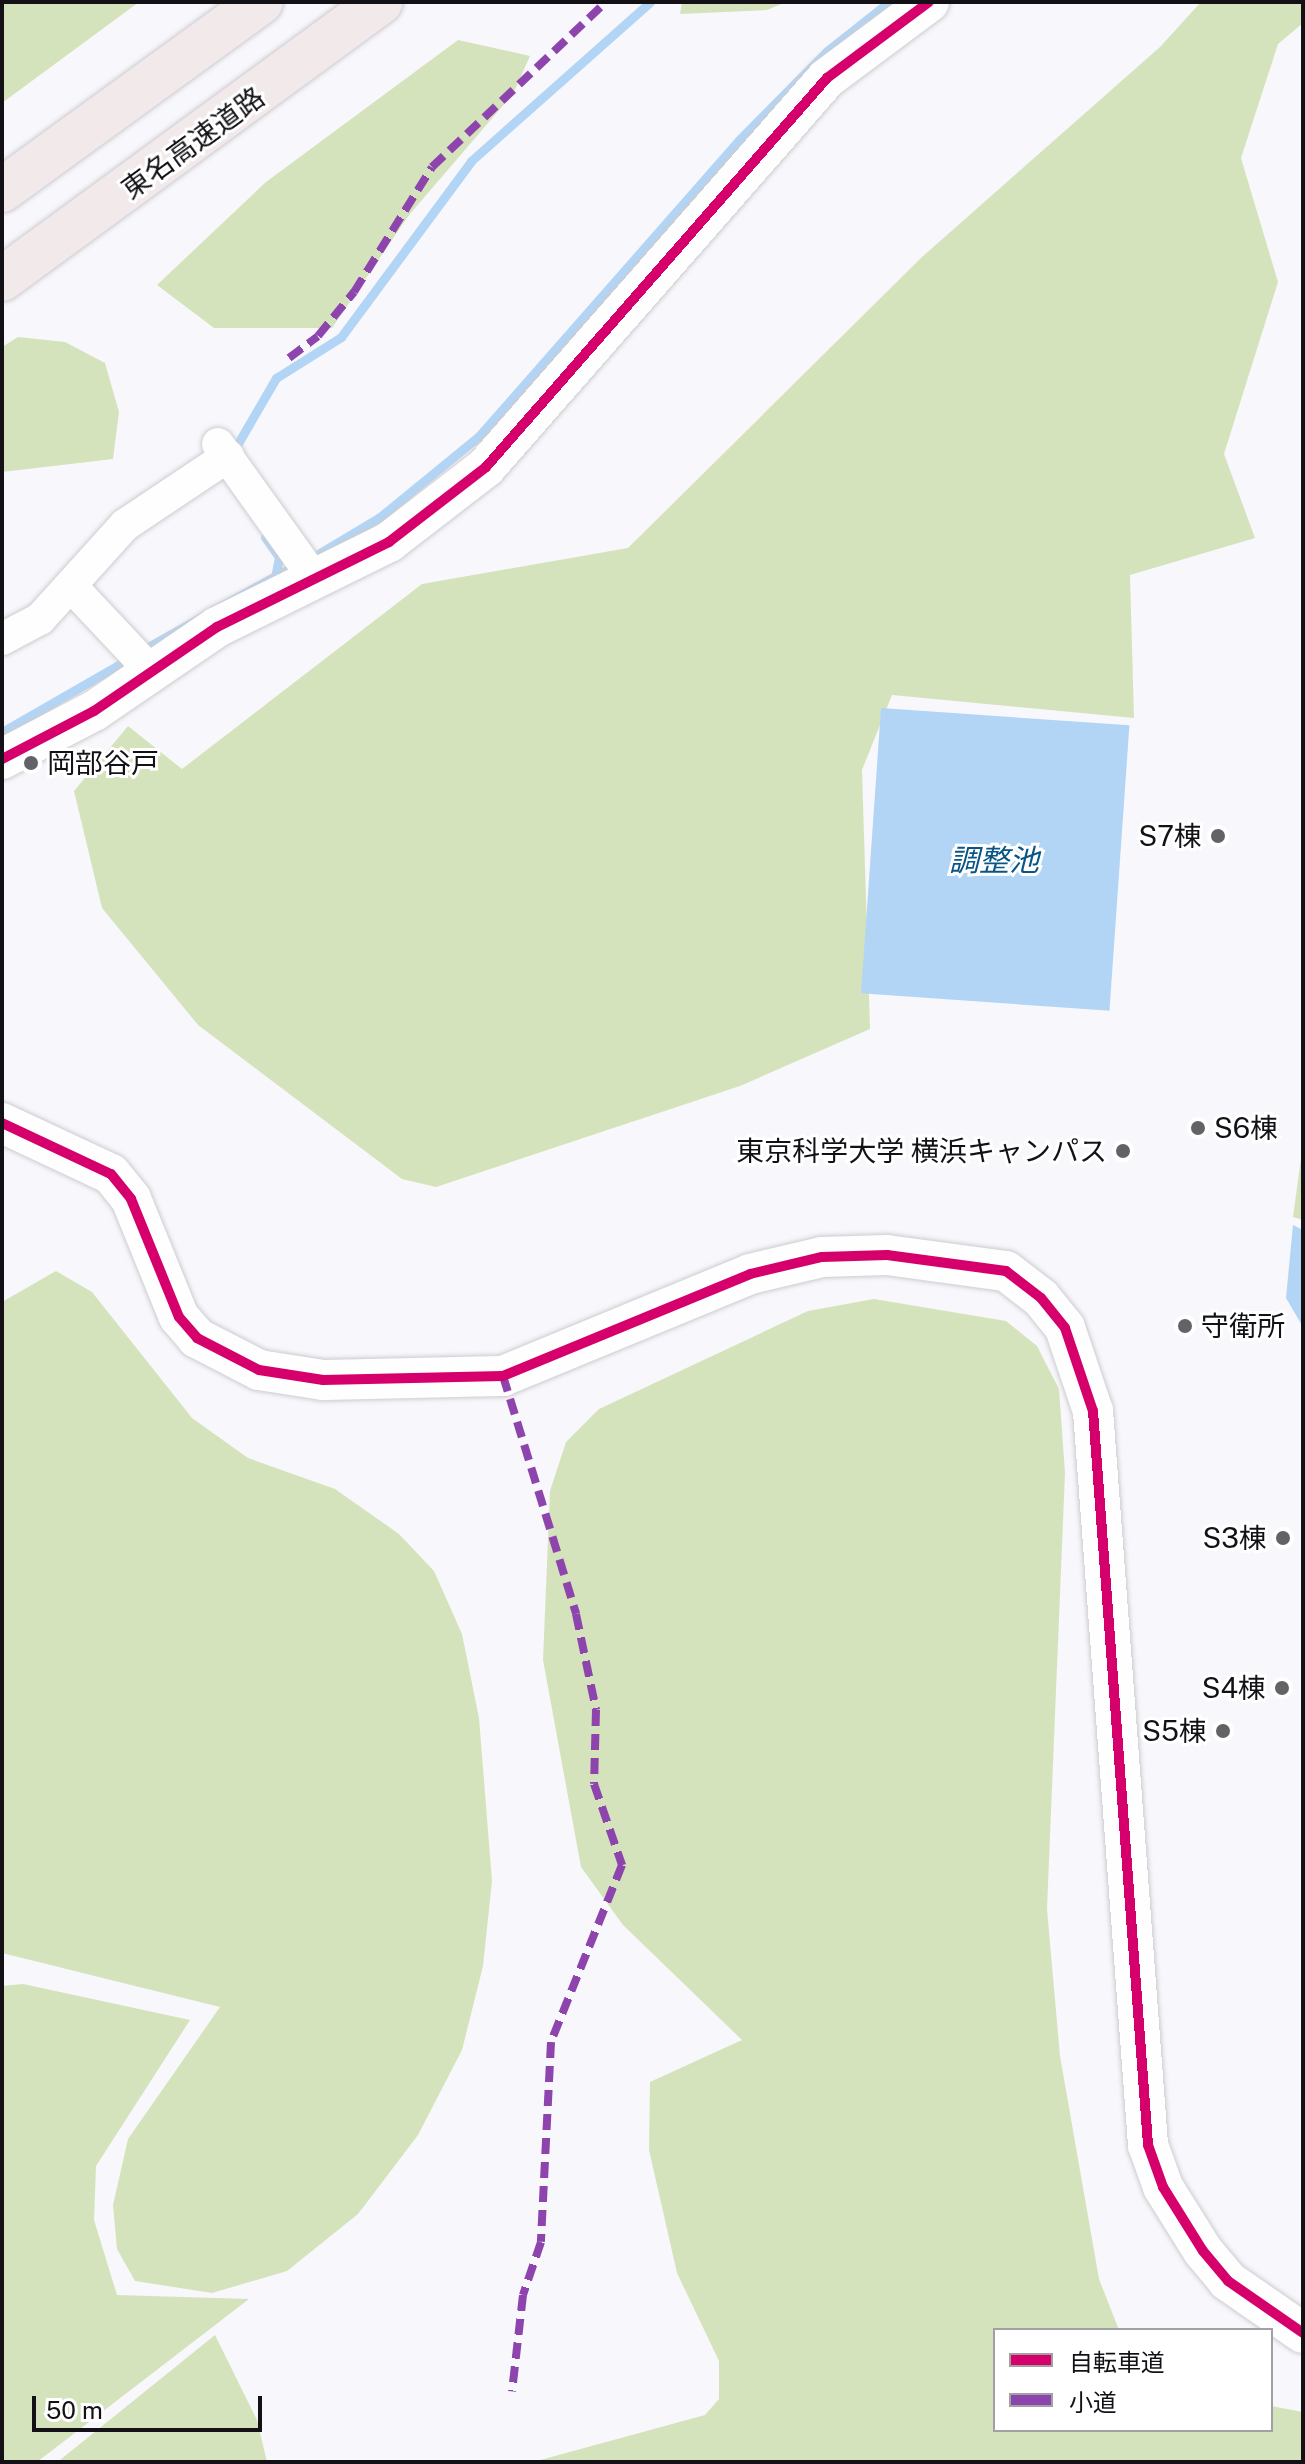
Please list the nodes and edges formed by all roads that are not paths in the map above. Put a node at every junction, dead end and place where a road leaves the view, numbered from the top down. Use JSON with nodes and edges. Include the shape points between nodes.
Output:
{"nodes":[{"id":1,"x":261,"y":2,"type":"edge"},
{"id":2,"x":381,"y":2,"type":"edge"},
{"id":3,"x":929,"y":2,"type":"edge"},
{"id":4,"x":2,"y":190,"type":"edge"},
{"id":5,"x":2,"y":279,"type":"edge"},
{"id":6,"x":316,"y":581,"type":"junction"},
{"id":7,"x":72,"y":587,"type":"junction"},
{"id":8,"x":2,"y":639,"type":"edge"},
{"id":9,"x":151,"y":671,"type":"junction"},
{"id":10,"x":2,"y":759,"type":"edge"},
{"id":11,"x":2,"y":1123,"type":"edge"},
{"id":12,"x":1303,"y":2333,"type":"edge"}],
"edges":[{"from":1,"to":4,"type":"highway"},
{"from":2,"to":5,"type":"highway","name":"東名高速道路"},
{"from":3,"to":6,"type":"street","via":[[827,78],[486,467],[389,542]]},
{"from":6,"to":7,"type":"street","via":[[223,450],[125,525]]},
{"from":6,"to":9,"type":"street","via":[[217,627]]},
{"from":7,"to":8,"type":"street","via":[[40,619]]},
{"from":7,"to":9,"type":"street"},
{"from":9,"to":10,"type":"street"},
{"from":11,"to":12,"type":"street","via":[[111,1174],[131,1199],[179,1317],[210,1346],[259,1370],[323,1380],[503,1376],[736,1279],[822,1257],[887,1255],[1006,1271],[1041,1298],[1065,1328],[1093,1411],[1148,2145],[1163,2187],[1203,2251],[1228,2281]]}]}
